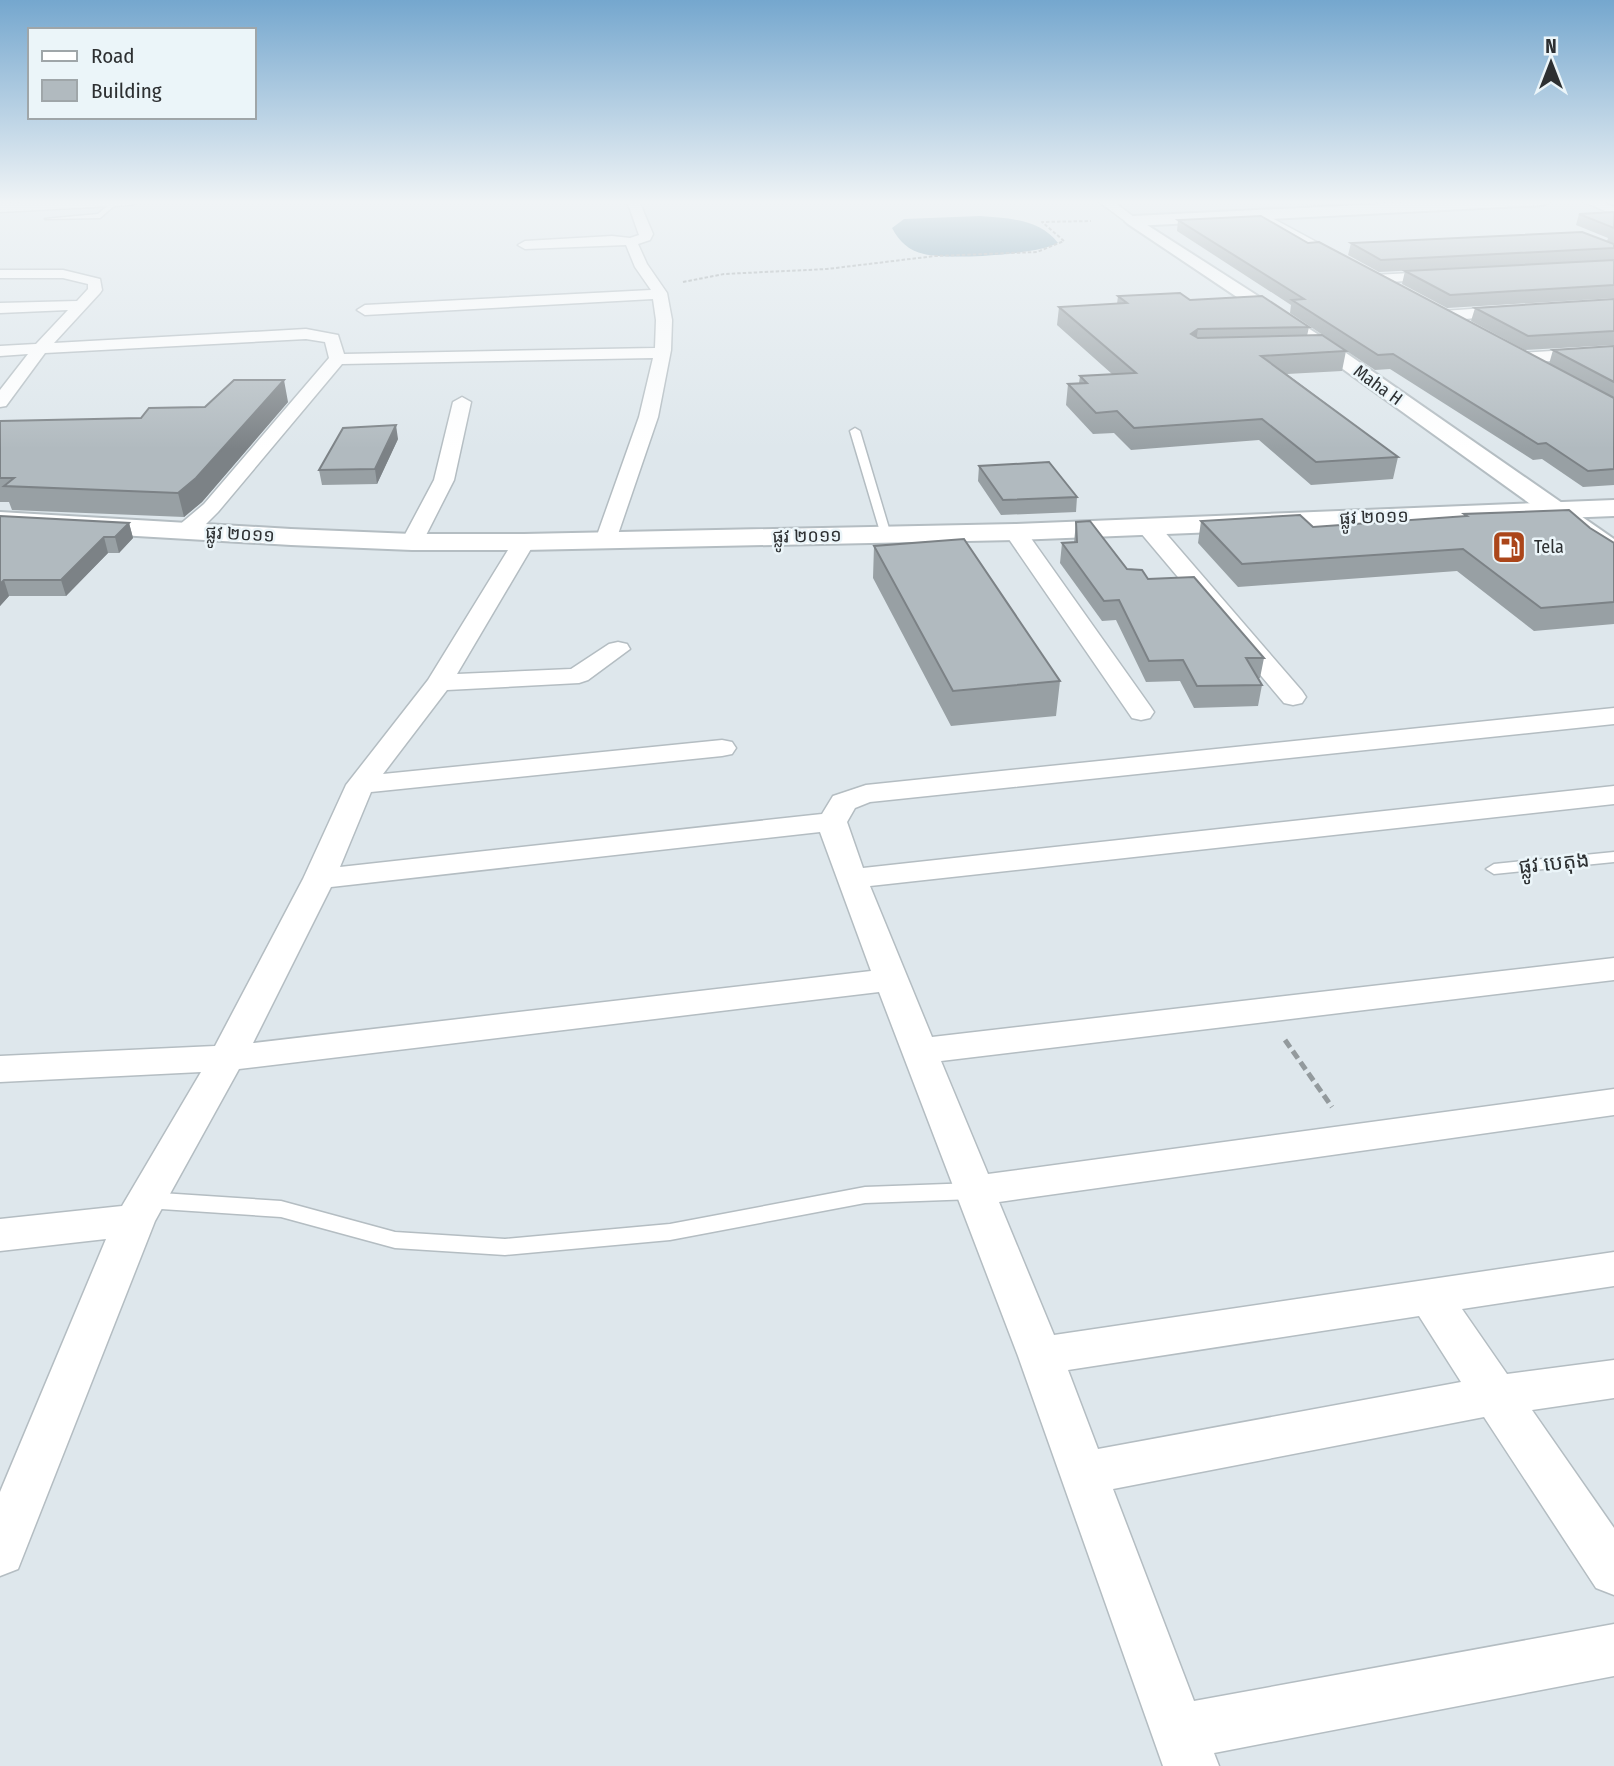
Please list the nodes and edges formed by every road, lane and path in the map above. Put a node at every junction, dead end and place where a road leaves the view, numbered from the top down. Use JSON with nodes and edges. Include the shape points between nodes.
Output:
{"nodes":[{"id":1,"x":95,"y":283,"type":"edge"},
{"id":2,"x":653,"y":283,"type":"edge"},
{"id":3,"x":681,"y":283,"type":"edge"},
{"id":4,"x":1224,"y":283,"type":"edge"},
{"id":5,"x":1382,"y":283,"type":"edge"},
{"id":6,"x":1397,"y":291,"type":"edge"},
{"id":7,"x":659,"y":292,"type":"junction"},
{"id":8,"x":80,"y":305,"type":"junction"},
{"id":9,"x":0,"y":308,"type":"edge"},
{"id":10,"x":365,"y":310,"type":"dead end"},
{"id":11,"x":1535,"y":310,"type":"edge"},
{"id":12,"x":1465,"y":328,"type":"edge"},
{"id":13,"x":55,"y":334,"type":"junction"},
{"id":14,"x":0,"y":337,"type":"edge"},
{"id":15,"x":41,"y":348,"type":"junction"},
{"id":16,"x":0,"y":351,"type":"edge"},
{"id":17,"x":1614,"y":352,"type":"edge"},
{"id":18,"x":661,"y":353,"type":"junction"},
{"id":19,"x":337,"y":359,"type":"junction"},
{"id":20,"x":1545,"y":371,"type":"edge"},
{"id":21,"x":20,"y":376,"type":"junction"},
{"id":22,"x":0,"y":377,"type":"edge"},
{"id":23,"x":462,"y":401,"type":"dead end"},
{"id":24,"x":0,"y":402,"type":"edge"},
{"id":25,"x":855,"y":431,"type":"dead end"},
{"id":26,"x":1614,"y":508,"type":"edge"},
{"id":27,"x":1552,"y":510,"type":"junction"},
{"id":28,"x":0,"y":520,"type":"edge"},
{"id":29,"x":1148,"y":527,"type":"junction"},
{"id":30,"x":186,"y":531,"type":"junction"},
{"id":31,"x":1015,"y":532,"type":"junction"},
{"id":32,"x":886,"y":535,"type":"junction"},
{"id":33,"x":606,"y":541,"type":"junction"},
{"id":34,"x":412,"y":542,"type":"junction"},
{"id":35,"x":524,"y":542,"type":"junction"},
{"id":36,"x":1614,"y":551,"type":"edge"},
{"id":37,"x":618,"y":649,"type":"dead end"},
{"id":38,"x":439,"y":683,"type":"junction"},
{"id":39,"x":1293,"y":697,"type":"dead end"},
{"id":40,"x":1141,"y":712,"type":"dead end"},
{"id":41,"x":1614,"y":716,"type":"edge"},
{"id":42,"x":722,"y":748,"type":"dead end"},
{"id":43,"x":360,"y":785,"type":"junction"},
{"id":44,"x":1614,"y":795,"type":"edge"},
{"id":45,"x":832,"y":822,"type":"junction"},
{"id":46,"x":1614,"y":857,"type":"edge"},
{"id":47,"x":1494,"y":869,"type":"dead end"},
{"id":48,"x":319,"y":879,"type":"junction"},
{"id":49,"x":850,"y":879,"type":"junction"},
{"id":50,"x":1614,"y":969,"type":"edge"},
{"id":51,"x":891,"y":980,"type":"junction"},
{"id":52,"x":1264,"y":1010,"type":"junction"},
{"id":53,"x":919,"y":1051,"type":"junction"},
{"id":54,"x":227,"y":1058,"type":"junction"},
{"id":55,"x":0,"y":1069,"type":"edge"},
{"id":56,"x":1614,"y":1102,"type":"edge"},
{"id":57,"x":1353,"y":1137,"type":"junction"},
{"id":58,"x":974,"y":1191,"type":"junction"},
{"id":59,"x":141,"y":1210,"type":"junction"},
{"id":60,"x":0,"y":1235,"type":"edge"},
{"id":61,"x":1614,"y":1269,"type":"edge"},
{"id":62,"x":1429,"y":1296,"type":"junction"},
{"id":63,"x":1040,"y":1356,"type":"junction"},
{"id":64,"x":1614,"y":1379,"type":"edge"},
{"id":65,"x":1496,"y":1395,"type":"junction"},
{"id":66,"x":1083,"y":1473,"type":"junction"},
{"id":67,"x":0,"y":1552,"type":"edge"},
{"id":68,"x":1614,"y":1571,"type":"edge"},
{"id":69,"x":1614,"y":1650,"type":"edge"},
{"id":70,"x":1184,"y":1749,"type":"edge"}],
"edges":[{"from":1,"to":8,"type":"street"},
{"from":2,"to":7,"type":"street"},
{"from":3,"to":7,"type":"path"},
{"from":4,"to":27,"type":"main road","name":"Maha H"},
{"from":5,"to":6,"type":"street"},
{"from":7,"to":10,"type":"street"},
{"from":7,"to":18,"type":"street","via":[[665,326]]},
{"from":8,"to":9,"type":"street"},
{"from":8,"to":13,"type":"street"},
{"from":11,"to":12,"type":"street","via":[[1437,313]]},
{"from":13,"to":14,"type":"street"},
{"from":13,"to":15,"type":"street"},
{"from":15,"to":16,"type":"street"},
{"from":15,"to":19,"type":"street","via":[[306,334],[332,338]]},
{"from":15,"to":21,"type":"street"},
{"from":17,"to":20,"type":"street","via":[[1516,355]]},
{"from":18,"to":19,"type":"street"},
{"from":18,"to":33,"type":"street","via":[[652,406]]},
{"from":19,"to":30,"type":"street","via":[[211,508]]},
{"from":21,"to":22,"type":"street"},
{"from":21,"to":24,"type":"street"},
{"from":23,"to":34,"type":"street","via":[[444,481]]},
{"from":25,"to":32,"type":"lane"},
{"from":26,"to":27,"type":"main road","name":"ផ្លូវ ២០១១"},
{"from":27,"to":29,"type":"main road","name":"ផ្លូវ ២០១១"},
{"from":27,"to":36,"type":"main road","name":"Maha H"},
{"from":28,"to":30,"type":"main road","name":"ផ្លូវ ២០១១"},
{"from":29,"to":31,"type":"main road","name":"ផ្លូវ ២០១១"},
{"from":29,"to":39,"type":"street"},
{"from":30,"to":34,"type":"main road","name":"ផ្លូវ ២០១១"},
{"from":31,"to":32,"type":"main road","name":"ផ្លូវ ២០១១"},
{"from":31,"to":40,"type":"street"},
{"from":32,"to":33,"type":"main road","name":"ផ្លូវ ២០១១"},
{"from":33,"to":35,"type":"main road","name":"ផ្លូវ ២០១១"},
{"from":34,"to":35,"type":"main road","name":"ផ្លូវ ២០១១"},
{"from":35,"to":38,"type":"street"},
{"from":37,"to":38,"type":"street","via":[[579,675]]},
{"from":38,"to":43,"type":"street"},
{"from":41,"to":45,"type":"street","via":[[866,794],[843,802]]},
{"from":42,"to":43,"type":"street"},
{"from":43,"to":48,"type":"street"},
{"from":44,"to":49,"type":"street"},
{"from":45,"to":48,"type":"street"},
{"from":45,"to":49,"type":"street"},
{"from":46,"to":47,"type":"lane","name":"ផ្លូវ បេតុង"},
{"from":48,"to":54,"type":"street"},
{"from":49,"to":51,"type":"street"},
{"from":50,"to":52,"type":"street"},
{"from":51,"to":53,"type":"street"},
{"from":51,"to":54,"type":"street"},
{"from":52,"to":53,"type":"street"},
{"from":52,"to":57,"type":"path"},
{"from":53,"to":58,"type":"street"},
{"from":54,"to":55,"type":"street"},
{"from":54,"to":59,"type":"street"},
{"from":56,"to":57,"type":"street"},
{"from":57,"to":58,"type":"street"},
{"from":58,"to":59,"type":"lane","via":[[865,1195],[670,1232],[505,1247],[395,1240],[281,1209]]},
{"from":58,"to":63,"type":"street"},
{"from":59,"to":60,"type":"street"},
{"from":59,"to":67,"type":"street"},
{"from":61,"to":62,"type":"street"},
{"from":62,"to":63,"type":"street"},
{"from":62,"to":65,"type":"street"},
{"from":63,"to":66,"type":"street"},
{"from":64,"to":65,"type":"street"},
{"from":65,"to":66,"type":"street"},
{"from":65,"to":68,"type":"street"},
{"from":66,"to":70,"type":"street"},
{"from":69,"to":70,"type":"street"}]}
